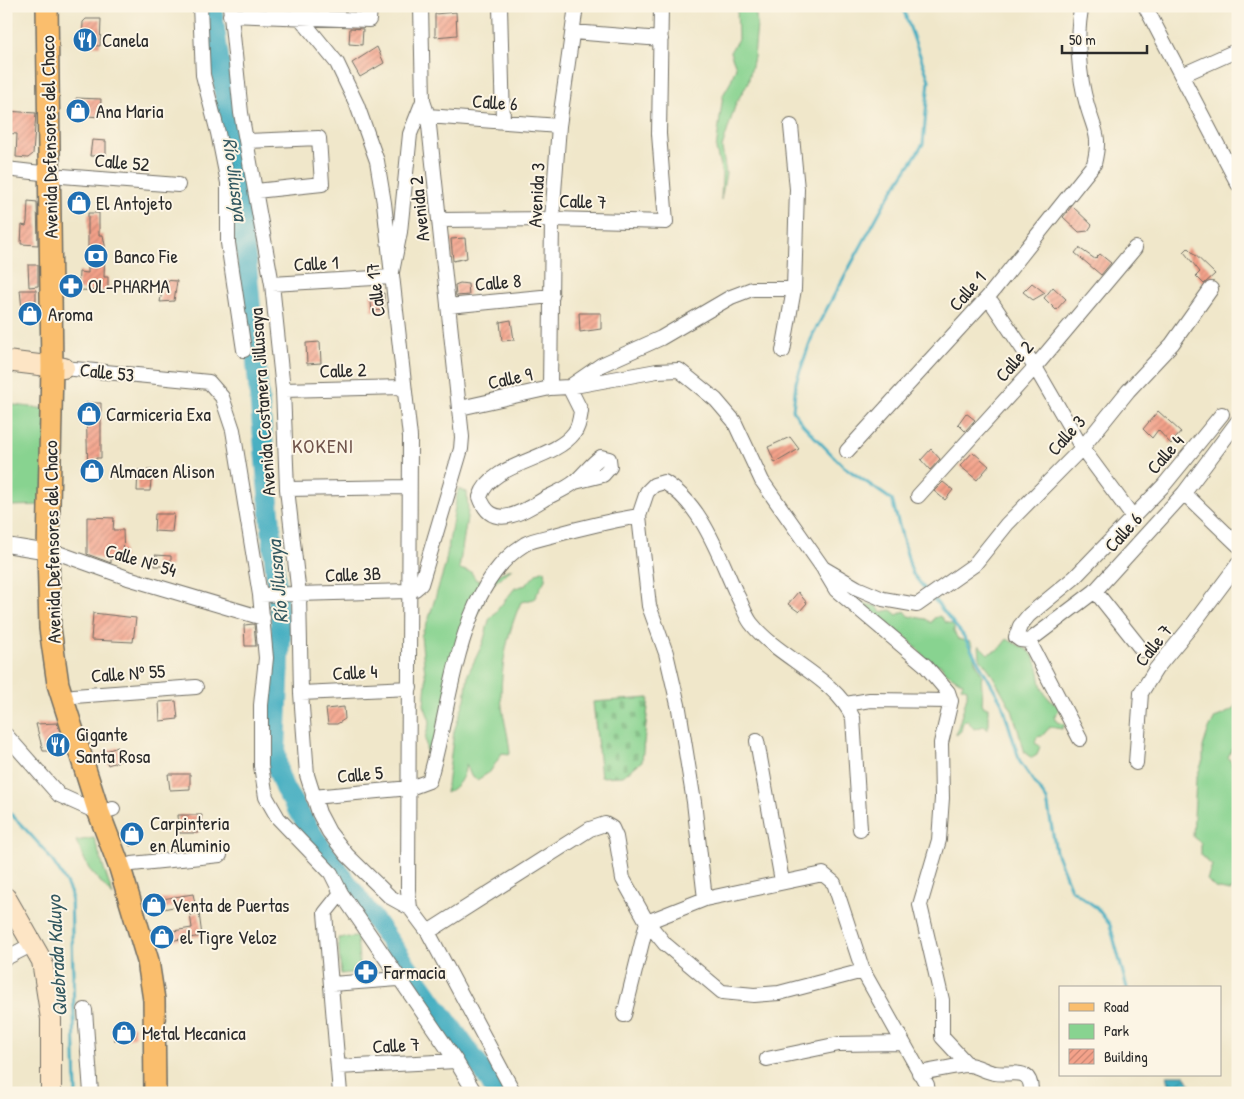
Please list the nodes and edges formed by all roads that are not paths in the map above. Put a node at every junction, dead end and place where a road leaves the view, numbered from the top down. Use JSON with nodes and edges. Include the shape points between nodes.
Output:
{"nodes":[{"id":1,"x":47,"y":6,"type":"edge"},
{"id":2,"x":60,"y":6,"type":"edge"},
{"id":3,"x":200,"y":6,"type":"edge"},
{"id":4,"x":421,"y":6,"type":"edge"},
{"id":5,"x":500,"y":6,"type":"edge"},
{"id":6,"x":576,"y":6,"type":"edge"},
{"id":7,"x":661,"y":6,"type":"edge"},
{"id":8,"x":1082,"y":6,"type":"edge"},
{"id":9,"x":1145,"y":6,"type":"edge"},
{"id":10,"x":230,"y":11,"type":"edge"},
{"id":11,"x":300,"y":13,"type":"edge"},
{"id":12,"x":370,"y":13,"type":"edge"},
{"id":13,"x":573,"y":32,"type":"junction"},
{"id":14,"x":661,"y":39,"type":"junction"},
{"id":15,"x":1238,"y":50,"type":"edge"},
{"id":16,"x":1182,"y":75,"type":"junction"},
{"id":17,"x":423,"y":100,"type":"junction"},
{"id":18,"x":428,"y":116,"type":"junction"},
{"id":19,"x":503,"y":122,"type":"junction"},
{"id":20,"x":559,"y":126,"type":"junction"},
{"id":21,"x":791,"y":126,"type":"dead end"},
{"id":22,"x":246,"y":142,"type":"junction"},
{"id":23,"x":6,"y":169,"type":"edge"},
{"id":24,"x":56,"y":175,"type":"junction"},
{"id":25,"x":1238,"y":184,"type":"edge"},
{"id":26,"x":178,"y":185,"type":"dead end"},
{"id":27,"x":256,"y":191,"type":"junction"},
{"id":28,"x":552,"y":219,"type":"junction"},
{"id":29,"x":439,"y":220,"type":"junction"},
{"id":30,"x":1135,"y":248,"type":"dead end"},
{"id":31,"x":391,"y":278,"type":"junction"},
{"id":32,"x":272,"y":284,"type":"junction"},
{"id":33,"x":794,"y":289,"type":"junction"},
{"id":34,"x":1211,"y":289,"type":"dead end"},
{"id":35,"x":552,"y":296,"type":"junction"},
{"id":36,"x":988,"y":297,"type":"junction"},
{"id":37,"x":448,"y":306,"type":"junction"},
{"id":38,"x":244,"y":350,"type":"dead end"},
{"id":39,"x":783,"y":351,"type":"dead end"},
{"id":40,"x":6,"y":361,"type":"edge"},
{"id":41,"x":58,"y":367,"type":"junction"},
{"id":42,"x":1035,"y":367,"type":"junction"},
{"id":43,"x":403,"y":386,"type":"junction"},
{"id":44,"x":569,"y":387,"type":"junction"},
{"id":45,"x":550,"y":388,"type":"junction"},
{"id":46,"x":283,"y":390,"type":"junction"},
{"id":47,"x":460,"y":408,"type":"junction"},
{"id":48,"x":1222,"y":414,"type":"dead end"},
{"id":49,"x":1238,"y":421,"type":"edge"},
{"id":50,"x":1082,"y":448,"type":"junction"},
{"id":51,"x":847,"y":451,"type":"dead end"},
{"id":52,"x":575,"y":482,"type":"dead end"},
{"id":53,"x":409,"y":487,"type":"junction"},
{"id":54,"x":286,"y":488,"type":"junction"},
{"id":55,"x":1184,"y":492,"type":"junction"},
{"id":56,"x":918,"y":496,"type":"dead end"},
{"id":57,"x":640,"y":516,"type":"junction"},
{"id":58,"x":1133,"y":517,"type":"junction"},
{"id":59,"x":6,"y":545,"type":"edge"},
{"id":60,"x":1238,"y":545,"type":"edge"},
{"id":61,"x":54,"y":552,"type":"junction"},
{"id":62,"x":1238,"y":564,"type":"edge"},
{"id":63,"x":823,"y":568,"type":"junction"},
{"id":64,"x":408,"y":591,"type":"junction"},
{"id":65,"x":1095,"y":591,"type":"junction"},
{"id":66,"x":293,"y":594,"type":"junction"},
{"id":67,"x":266,"y":595,"type":"junction"},
{"id":68,"x":263,"y":618,"type":"junction"},
{"id":69,"x":1022,"y":639,"type":"junction"},
{"id":70,"x":1142,"y":650,"type":"dead end"},
{"id":71,"x":196,"y":687,"type":"dead end"},
{"id":72,"x":410,"y":688,"type":"junction"},
{"id":73,"x":301,"y":693,"type":"junction"},
{"id":74,"x":69,"y":697,"type":"junction"},
{"id":75,"x":951,"y":701,"type":"junction"},
{"id":76,"x":846,"y":704,"type":"junction"},
{"id":77,"x":6,"y":735,"type":"edge"},
{"id":78,"x":1080,"y":739,"type":"dead end"},
{"id":79,"x":758,"y":740,"type":"dead end"},
{"id":80,"x":1136,"y":763,"type":"dead end"},
{"id":81,"x":410,"y":788,"type":"junction"},
{"id":82,"x":313,"y":797,"type":"junction"},
{"id":83,"x":106,"y":811,"type":"junction"},
{"id":84,"x":860,"y":829,"type":"dead end"},
{"id":85,"x":220,"y":855,"type":"dead end"},
{"id":86,"x":126,"y":866,"type":"junction"},
{"id":87,"x":782,"y":881,"type":"junction"},
{"id":88,"x":341,"y":893,"type":"junction"},
{"id":89,"x":6,"y":898,"type":"edge"},
{"id":90,"x":705,"y":899,"type":"junction"},
{"id":91,"x":410,"y":908,"type":"junction"},
{"id":92,"x":646,"y":922,"type":"junction"},
{"id":93,"x":428,"y":932,"type":"junction"},
{"id":94,"x":33,"y":944,"type":"junction"},
{"id":95,"x":6,"y":958,"type":"edge"},
{"id":96,"x":863,"y":971,"type":"junction"},
{"id":97,"x":398,"y":979,"type":"junction"},
{"id":98,"x":332,"y":984,"type":"junction"},
{"id":99,"x":85,"y":1010,"type":"dead end"},
{"id":100,"x":624,"y":1015,"type":"dead end"},
{"id":101,"x":902,"y":1043,"type":"junction"},
{"id":102,"x":767,"y":1059,"type":"dead end"},
{"id":103,"x":456,"y":1060,"type":"junction"},
{"id":104,"x":968,"y":1065,"type":"junction"},
{"id":105,"x":338,"y":1066,"type":"junction"},
{"id":106,"x":919,"y":1073,"type":"junction"},
{"id":107,"x":52,"y":1093,"type":"edge"},
{"id":108,"x":90,"y":1093,"type":"edge"},
{"id":109,"x":155,"y":1093,"type":"edge"},
{"id":110,"x":167,"y":1093,"type":"edge"},
{"id":111,"x":340,"y":1093,"type":"edge"},
{"id":112,"x":475,"y":1093,"type":"edge"},
{"id":113,"x":514,"y":1093,"type":"edge"},
{"id":114,"x":928,"y":1093,"type":"edge"},
{"id":115,"x":1031,"y":1093,"type":"edge"}],
"edges":[{"from":1,"to":24,"type":"main road","name":"Avenida Defensores del Chaco"},
{"from":2,"to":24,"type":"main road","name":"Avenida Defensores del Chaco"},
{"from":3,"to":38,"type":"street","via":[[203,75],[228,183],[228,244]]},
{"from":4,"to":17,"type":"street","name":"Avenida 2"},
{"from":5,"to":19,"type":"street"},
{"from":6,"to":13,"type":"street","name":"Avenida 3"},
{"from":7,"to":14,"type":"street"},
{"from":8,"to":36,"type":"street","name":"Calle 1","via":[[1078,21],[1081,79],[1098,144],[1094,164]]},
{"from":9,"to":16,"type":"street"},
{"from":10,"to":11,"type":"street"},
{"from":10,"to":22,"type":"street","name":"Avenida Costanera Jillusaya"},
{"from":11,"to":12,"type":"street"},
{"from":11,"to":31,"type":"street","name":"Calle 17","via":[[337,63],[358,105],[371,142],[384,203]]},
{"from":13,"to":14,"type":"street"},
{"from":13,"to":20,"type":"street","name":"Avenida 3"},
{"from":14,"to":28,"type":"street","name":"Calle 7","via":[[659,134],[666,222]]},
{"from":15,"to":16,"type":"street"},
{"from":16,"to":25,"type":"street"},
{"from":17,"to":18,"type":"street","name":"Avenida 2"},
{"from":17,"to":31,"type":"street","via":[[410,134],[400,232]]},
{"from":18,"to":19,"type":"street","name":"Calle 6"},
{"from":18,"to":29,"type":"street","name":"Avenida 2"},
{"from":19,"to":20,"type":"street","name":"Calle 6"},
{"from":20,"to":28,"type":"street","name":"Avenida 3"},
{"from":21,"to":33,"type":"street","via":[[797,189]]},
{"from":22,"to":27,"type":"street","name":"Avenida Costanera Jillusaya"},
{"from":22,"to":27,"type":"street","via":[[319,138],[322,184]]},
{"from":23,"to":24,"type":"street","name":"Calle 52"},
{"from":24,"to":26,"type":"street","name":"Calle 52"},
{"from":24,"to":41,"type":"main road","name":"Avenida Defensores del Chaco"},
{"from":27,"to":32,"type":"street","name":"Avenida Costanera Jillusaya"},
{"from":28,"to":29,"type":"street","name":"Calle 7"},
{"from":28,"to":35,"type":"street","name":"Avenida 3"},
{"from":29,"to":37,"type":"street","name":"Avenida 2"},
{"from":30,"to":42,"type":"street","name":"Calle 2"},
{"from":31,"to":32,"type":"street","name":"Calle 1"},
{"from":31,"to":43,"type":"street","name":"Calle 17"},
{"from":32,"to":46,"type":"street","name":"Avenida Costanera Jillusaya"},
{"from":33,"to":39,"type":"street"},
{"from":33,"to":44,"type":"street","via":[[752,289],[731,297],[661,338],[600,364]]},
{"from":34,"to":50,"type":"street","name":"Calle 3","via":[[1172,344],[1128,391]]},
{"from":35,"to":37,"type":"street","name":"Calle 8"},
{"from":35,"to":45,"type":"street","name":"Avenida 3"},
{"from":36,"to":42,"type":"street"},
{"from":36,"to":51,"type":"street","name":"Calle 1"},
{"from":37,"to":47,"type":"street","name":"Avenida 2"},
{"from":40,"to":41,"type":"main road","name":"Calle 53"},
{"from":41,"to":61,"type":"main road","name":"Avenida Defensores del Chaco"},
{"from":41,"to":67,"type":"street","name":"Calle 53","via":[[209,382],[222,397],[232,430]]},
{"from":42,"to":50,"type":"street"},
{"from":42,"to":56,"type":"street","name":"Calle 2"},
{"from":43,"to":46,"type":"street","name":"Calle 2"},
{"from":43,"to":53,"type":"street","name":"Calle 17","via":[[410,437]]},
{"from":44,"to":45,"type":"street","name":"Calle 9"},
{"from":44,"to":52,"type":"street","via":[[581,410],[575,432],[565,442],[488,481],[480,497],[490,514],[503,517],[514,515]]},
{"from":44,"to":63,"type":"street","name":"Calle 9","via":[[679,370],[716,400],[734,421],[762,481]]},
{"from":45,"to":47,"type":"street","name":"Calle 9"},
{"from":46,"to":54,"type":"street","name":"Avenida Costanera Jillusaya"},
{"from":47,"to":64,"type":"street","name":"Avenida 2","via":[[461,449],[426,573],[422,584]]},
{"from":48,"to":58,"type":"street","name":"Calle 4","via":[[1190,456]]},
{"from":49,"to":55,"type":"street","name":"Calle 6"},
{"from":50,"to":58,"type":"street"},
{"from":50,"to":63,"type":"street","name":"Calle 3","via":[[1007,524],[974,565],[917,605],[883,599]]},
{"from":53,"to":54,"type":"street"},
{"from":53,"to":64,"type":"street","name":"Calle 17"},
{"from":54,"to":66,"type":"street","name":"Avenida Costanera Jillusaya"},
{"from":55,"to":60,"type":"street"},
{"from":55,"to":65,"type":"street","name":"Calle 6"},
{"from":57,"to":76,"type":"street","via":[[647,492],[654,485],[664,482],[674,488],[700,518],[749,620],[764,640],[786,653]]},
{"from":57,"to":81,"type":"street","via":[[604,521],[526,543],[494,571],[472,615],[428,781]]},
{"from":57,"to":90,"type":"street","via":[[649,606],[666,653],[681,718]]},
{"from":58,"to":69,"type":"street","name":"Calle 4","via":[[1074,578],[1029,615],[1020,626]]},
{"from":59,"to":61,"type":"street","name":"Calle Nº 54"},
{"from":61,"to":68,"type":"street","name":"Calle Nº 54","via":[[128,578]]},
{"from":61,"to":74,"type":"main road","name":"Avenida Defensores del Chaco","via":[[50,628],[55,667]]},
{"from":62,"to":80,"type":"street","name":"Calle 7","via":[[1141,693]]},
{"from":63,"to":75,"type":"street","via":[[836,590],[925,665],[948,692]]},
{"from":64,"to":66,"type":"street","name":"Calle 3B"},
{"from":64,"to":72,"type":"street","name":"Calle 17"},
{"from":65,"to":69,"type":"street","name":"Calle 6"},
{"from":65,"to":70,"type":"street"},
{"from":66,"to":67,"type":"street","name":"Calle 3B"},
{"from":66,"to":73,"type":"street","name":"Avenida Costanera Jillusaya"},
{"from":67,"to":68,"type":"street"},
{"from":68,"to":88,"type":"street","via":[[266,658],[261,705],[261,766],[266,797],[285,826],[331,874]]},
{"from":69,"to":78,"type":"street"},
{"from":71,"to":74,"type":"street","name":"Calle Nº 55"},
{"from":72,"to":73,"type":"street","name":"Calle 4"},
{"from":72,"to":81,"type":"street","name":"Calle 17"},
{"from":73,"to":82,"type":"street","name":"Avenida Costanera Jillusaya","via":[[307,774]]},
{"from":74,"to":83,"type":"main road","name":"Avenida Defensores del Chaco"},
{"from":75,"to":76,"type":"street","via":[[870,700]]},
{"from":75,"to":104,"type":"street","via":[[941,743],[939,840],[920,905],[942,1000],[942,1038]]},
{"from":76,"to":84,"type":"street","via":[[853,718]]},
{"from":77,"to":83,"type":"street","via":[[59,795]]},
{"from":79,"to":87,"type":"street"},
{"from":81,"to":82,"type":"street","name":"Calle 5"},
{"from":81,"to":91,"type":"street","name":"Calle 17"},
{"from":82,"to":91,"type":"street","name":"Avenida Costanera Jillusaya","via":[[329,832],[347,855],[390,897]]},
{"from":83,"to":86,"type":"main road","name":"Avenida Defensores del Chaco"},
{"from":85,"to":86,"type":"street"},
{"from":86,"to":109,"type":"main road","name":"Avenida Defensores del Chaco","via":[[154,1000]]},
{"from":86,"to":110,"type":"main road","via":[[156,936],[165,979]]},
{"from":87,"to":90,"type":"street"},
{"from":87,"to":96,"type":"street","via":[[823,874],[830,877]]},
{"from":88,"to":97,"type":"street"},
{"from":88,"to":98,"type":"street","via":[[325,913]]},
{"from":89,"to":94,"type":"main road"},
{"from":90,"to":92,"type":"street"},
{"from":91,"to":93,"type":"street"},
{"from":92,"to":93,"type":"street","via":[[624,879],[616,837],[612,828],[605,824],[590,829]]},
{"from":92,"to":96,"type":"street","via":[[665,944],[722,992],[779,993]]},
{"from":92,"to":100,"type":"street"},
{"from":93,"to":113,"type":"street"},
{"from":94,"to":95,"type":"street"},
{"from":94,"to":107,"type":"main road","via":[[42,961],[48,992]]},
{"from":96,"to":101,"type":"street"},
{"from":97,"to":98,"type":"street"},
{"from":97,"to":103,"type":"street"},
{"from":98,"to":105,"type":"street"},
{"from":99,"to":108,"type":"street"},
{"from":101,"to":102,"type":"street","via":[[839,1044]]},
{"from":101,"to":106,"type":"street"},
{"from":103,"to":105,"type":"street","name":"Calle 7"},
{"from":103,"to":112,"type":"street"},
{"from":104,"to":106,"type":"street"},
{"from":104,"to":115,"type":"street","via":[[996,1074],[1016,1072],[1026,1076],[1032,1084]]},
{"from":105,"to":111,"type":"street"},
{"from":106,"to":114,"type":"street"}]}
